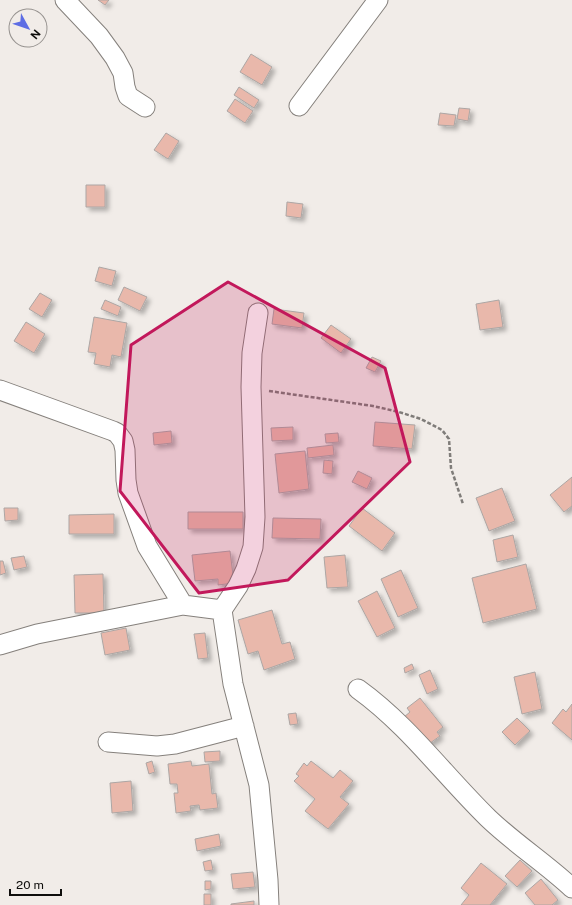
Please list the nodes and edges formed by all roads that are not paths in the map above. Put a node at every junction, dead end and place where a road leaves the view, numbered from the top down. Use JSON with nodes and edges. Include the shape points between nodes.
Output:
{"nodes":[{"id":1,"x":65,"y":0,"type":"edge"},
{"id":2,"x":378,"y":0,"type":"edge"},
{"id":3,"x":299,"y":106,"type":"dead end"},
{"id":4,"x":145,"y":107,"type":"dead end"},
{"id":5,"x":258,"y":313,"type":"dead end"},
{"id":6,"x":0,"y":390,"type":"edge"},
{"id":7,"x":183,"y":605,"type":"junction"},
{"id":8,"x":222,"y":610,"type":"junction"},
{"id":9,"x":0,"y":645,"type":"edge"},
{"id":10,"x":358,"y":689,"type":"dead end"},
{"id":11,"x":244,"y":726,"type":"junction"},
{"id":12,"x":108,"y":742,"type":"dead end"},
{"id":13,"x":572,"y":888,"type":"edge"},
{"id":14,"x":269,"y":905,"type":"edge"}],
"edges":[{"from":1,"to":4,"type":"street","via":[[100,36],[116,58],[123,73],[128,96]]},
{"from":2,"to":3,"type":"street"},
{"from":5,"to":8,"type":"street","via":[[252,353],[251,387],[255,517],[253,547],[238,586]]},
{"from":6,"to":7,"type":"street","via":[[113,431],[121,437],[125,450],[128,493],[147,546]]},
{"from":7,"to":8,"type":"street"},
{"from":7,"to":9,"type":"street","via":[[37,634]]},
{"from":8,"to":11,"type":"street","via":[[233,684]]},
{"from":10,"to":13,"type":"street","via":[[383,708],[501,830]]},
{"from":11,"to":12,"type":"street","via":[[175,744],[157,746]]},
{"from":11,"to":14,"type":"street","via":[[259,786]]}]}
